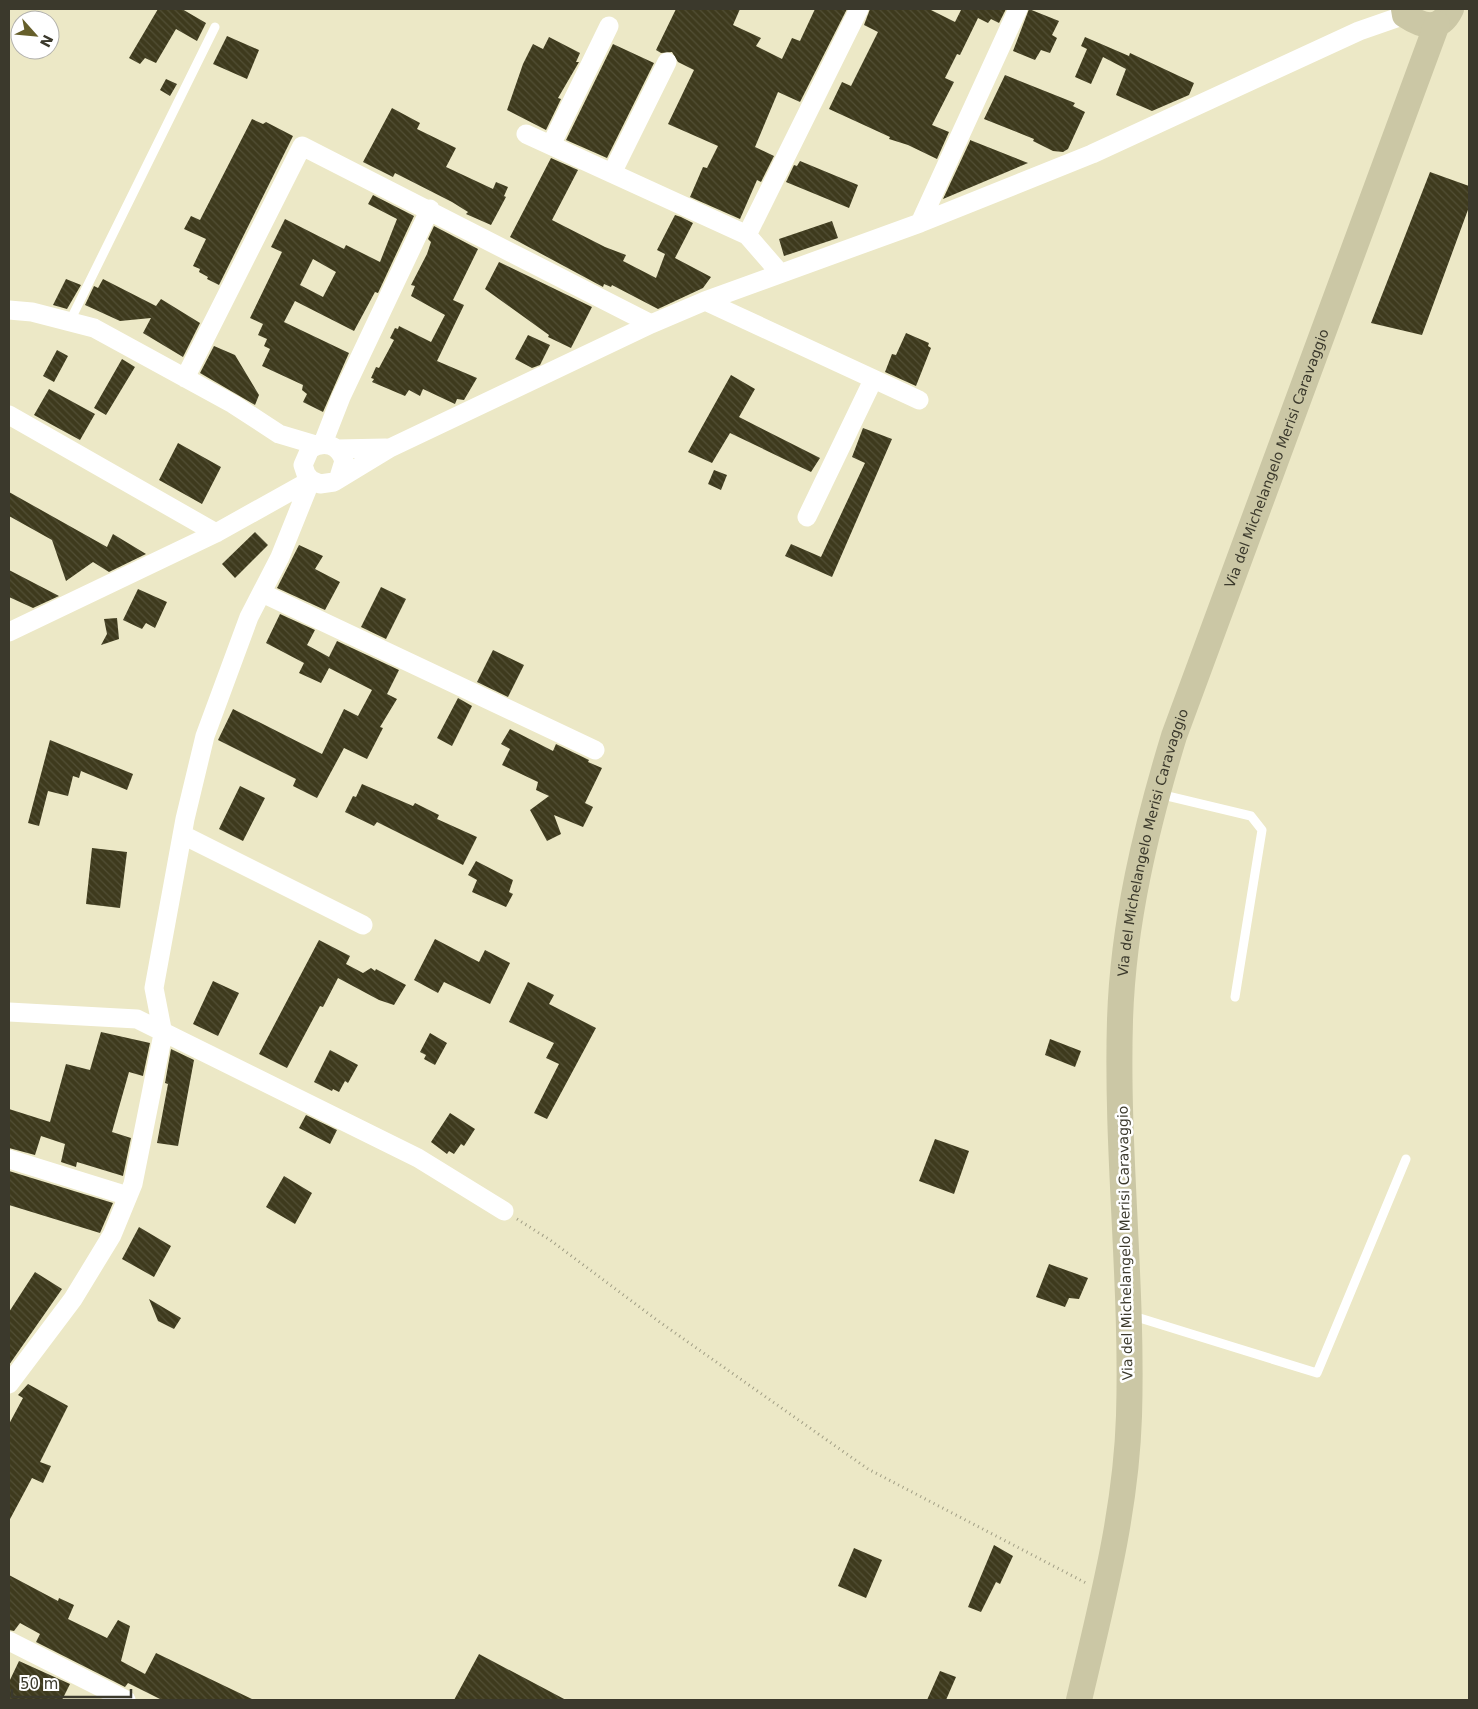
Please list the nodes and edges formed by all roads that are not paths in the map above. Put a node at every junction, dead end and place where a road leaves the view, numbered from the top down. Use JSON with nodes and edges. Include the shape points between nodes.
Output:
{"nodes":[{"id":1,"x":859,"y":9,"type":"edge"},
{"id":2,"x":1018,"y":9,"type":"edge"},
{"id":3,"x":1404,"y":12,"type":"edge"},
{"id":4,"x":1444,"y":16,"type":"edge"},
{"id":5,"x":609,"y":26,"type":"dead end"},
{"id":6,"x":215,"y":27,"type":"dead end"},
{"id":7,"x":667,"y":62,"type":"dead end"},
{"id":8,"x":526,"y":134,"type":"dead end"},
{"id":9,"x":551,"y":145,"type":"junction"},
{"id":10,"x":612,"y":173,"type":"junction"},
{"id":11,"x":430,"y":209,"type":"junction"},
{"id":12,"x":920,"y":223,"type":"junction"},
{"id":13,"x":747,"y":235,"type":"junction"},
{"id":14,"x":780,"y":273,"type":"junction"},
{"id":15,"x":705,"y":301,"type":"junction"},
{"id":16,"x":9,"y":310,"type":"edge"},
{"id":17,"x":70,"y":321,"type":"junction"},
{"id":18,"x":651,"y":324,"type":"junction"},
{"id":19,"x":185,"y":378,"type":"junction"},
{"id":20,"x":872,"y":380,"type":"junction"},
{"id":21,"x":919,"y":400,"type":"dead end"},
{"id":22,"x":9,"y":415,"type":"edge"},
{"id":23,"x":279,"y":434,"type":"junction"},
{"id":24,"x":325,"y":446,"type":"junction"},
{"id":25,"x":390,"y":448,"type":"junction"},
{"id":26,"x":307,"y":472,"type":"junction"},
{"id":27,"x":339,"y":477,"type":"junction"},
{"id":28,"x":808,"y":517,"type":"dead end"},
{"id":29,"x":216,"y":533,"type":"junction"},
{"id":30,"x":262,"y":593,"type":"junction"},
{"id":31,"x":9,"y":632,"type":"edge"},
{"id":32,"x":595,"y":750,"type":"dead end"},
{"id":33,"x":1156,"y":793,"type":"junction"},
{"id":34,"x":182,"y":835,"type":"junction"},
{"id":35,"x":363,"y":925,"type":"dead end"},
{"id":36,"x":1235,"y":997,"type":"dead end"},
{"id":37,"x":9,"y":1012,"type":"edge"},
{"id":38,"x":163,"y":1034,"type":"junction"},
{"id":39,"x":9,"y":1159,"type":"edge"},
{"id":40,"x":1406,"y":1159,"type":"dead end"},
{"id":41,"x":128,"y":1196,"type":"junction"},
{"id":42,"x":504,"y":1211,"type":"road end"},
{"id":43,"x":1128,"y":1315,"type":"junction"},
{"id":44,"x":9,"y":1384,"type":"edge"},
{"id":45,"x":9,"y":1641,"type":"edge"},
{"id":46,"x":126,"y":1700,"type":"edge"},
{"id":47,"x":1079,"y":1700,"type":"edge"}],
"edges":[{"from":1,"to":13,"type":"street"},
{"from":2,"to":12,"type":"street"},
{"from":3,"to":4,"type":"street","via":[[1421,25]]},
{"from":3,"to":12,"type":"street","via":[[1092,154]]},
{"from":4,"to":33,"type":"street","name":"Via del Michelangelo Merisi Caravaggio","via":[[1174,736]]},
{"from":5,"to":9,"type":"street"},
{"from":6,"to":17,"type":"lane"},
{"from":7,"to":10,"type":"street"},
{"from":8,"to":9,"type":"street"},
{"from":9,"to":10,"type":"street"},
{"from":10,"to":13,"type":"street"},
{"from":11,"to":18,"type":"street"},
{"from":11,"to":19,"type":"street","via":[[302,146]]},
{"from":11,"to":24,"type":"street","via":[[341,397]]},
{"from":12,"to":14,"type":"street"},
{"from":13,"to":14,"type":"street"},
{"from":14,"to":15,"type":"street"},
{"from":15,"to":18,"type":"street"},
{"from":15,"to":20,"type":"street"},
{"from":16,"to":17,"type":"street"},
{"from":17,"to":19,"type":"street","via":[[94,328]]},
{"from":18,"to":25,"type":"street"},
{"from":19,"to":23,"type":"street"},
{"from":20,"to":21,"type":"street"},
{"from":20,"to":28,"type":"street"},
{"from":22,"to":29,"type":"street"},
{"from":23,"to":24,"type":"street"},
{"from":23,"to":26,"type":"street"},
{"from":24,"to":25,"type":"street"},
{"from":24,"to":26,"type":"street","via":[[310,449],[304,458]]},
{"from":24,"to":27,"type":"street","via":[[344,462]]},
{"from":25,"to":27,"type":"street"},
{"from":26,"to":27,"type":"street","via":[[327,484]]},
{"from":26,"to":29,"type":"street"},
{"from":26,"to":30,"type":"street","via":[[280,557]]},
{"from":29,"to":31,"type":"street"},
{"from":30,"to":32,"type":"street"},
{"from":30,"to":34,"type":"street","via":[[249,617],[205,736]]},
{"from":33,"to":36,"type":"lane","via":[[1251,816],[1262,830]]},
{"from":33,"to":43,"type":"street","name":"Via del Michelangelo Merisi Caravaggio","via":[[1135,889],[1120,1019]]},
{"from":34,"to":35,"type":"street"},
{"from":34,"to":38,"type":"street","via":[[154,988]]},
{"from":37,"to":38,"type":"street","via":[[136,1019]]},
{"from":38,"to":41,"type":"street"},
{"from":38,"to":42,"type":"street","via":[[418,1158]]},
{"from":39,"to":41,"type":"street"},
{"from":40,"to":43,"type":"lane","via":[[1317,1373]]},
{"from":41,"to":44,"type":"street","via":[[112,1235],[73,1299]]},
{"from":43,"to":47,"type":"street","name":"Via del Michelangelo Merisi Caravaggio","via":[[1126,1469],[1105,1593]]},
{"from":45,"to":46,"type":"street"}]}
